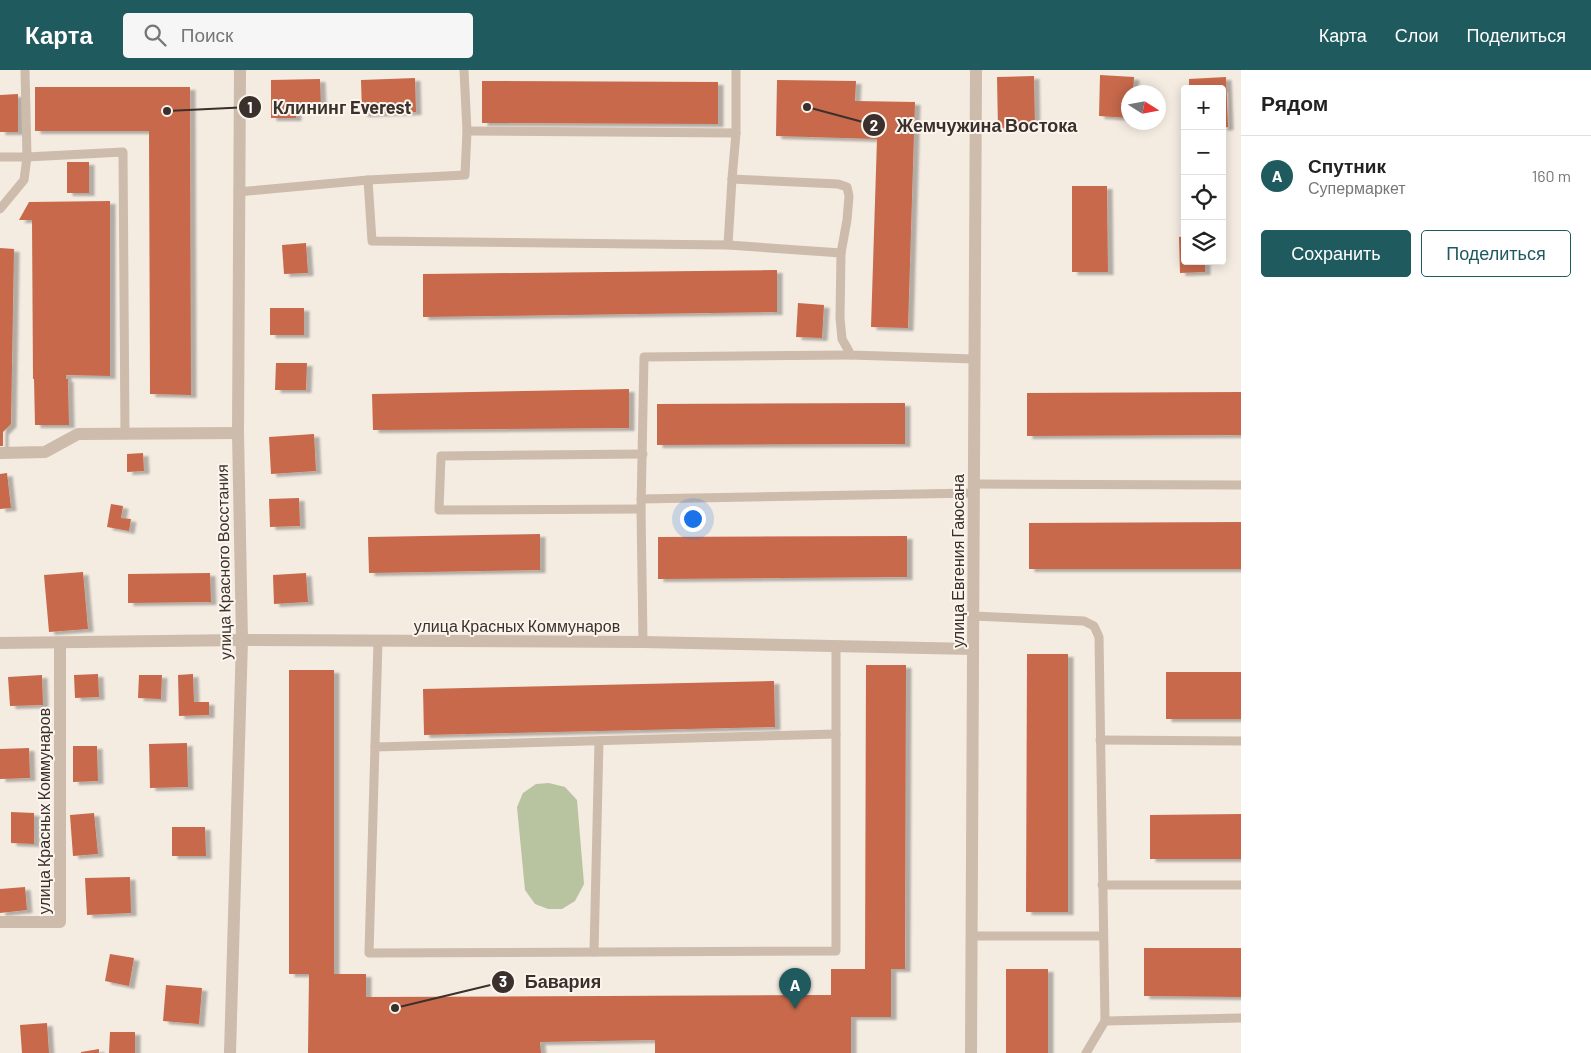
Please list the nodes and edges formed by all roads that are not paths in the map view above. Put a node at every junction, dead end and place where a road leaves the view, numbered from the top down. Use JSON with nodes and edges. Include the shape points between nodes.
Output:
{"nodes":[{"id":1,"x":26,"y":70,"type":"edge"},
{"id":2,"x":240,"y":70,"type":"edge"},
{"id":3,"x":464,"y":70,"type":"edge"},
{"id":4,"x":736,"y":70,"type":"edge"},
{"id":5,"x":976,"y":70,"type":"edge"},
{"id":6,"x":467,"y":131,"type":"junction"},
{"id":7,"x":736,"y":133,"type":"junction"},
{"id":8,"x":0,"y":157,"type":"edge"},
{"id":9,"x":27,"y":157,"type":"junction"},
{"id":10,"x":732,"y":179,"type":"junction"},
{"id":11,"x":368,"y":180,"type":"junction"},
{"id":12,"x":238,"y":192,"type":"junction"},
{"id":13,"x":0,"y":209,"type":"edge"},
{"id":14,"x":728,"y":245,"type":"junction"},
{"id":15,"x":841,"y":253,"type":"junction"},
{"id":16,"x":851,"y":355,"type":"junction"},
{"id":17,"x":974,"y":359,"type":"junction"},
{"id":18,"x":238,"y":433,"type":"junction"},
{"id":19,"x":125,"y":434,"type":"junction"},
{"id":20,"x":0,"y":453,"type":"edge"},
{"id":21,"x":643,"y":454,"type":"junction"},
{"id":22,"x":1241,"y":485,"type":"edge"},
{"id":23,"x":974,"y":488,"type":"junction"},
{"id":24,"x":641,"y":499,"type":"junction"},
{"id":25,"x":641,"y":509,"type":"junction"},
{"id":26,"x":973,"y":616,"type":"junction"},
{"id":27,"x":242,"y":640,"type":"junction"},
{"id":28,"x":378,"y":641,"type":"junction"},
{"id":29,"x":60,"y":642,"type":"junction"},
{"id":30,"x":643,"y":642,"type":"junction"},
{"id":31,"x":0,"y":643,"type":"edge"},
{"id":32,"x":836,"y":646,"type":"junction"},
{"id":33,"x":973,"y":649,"type":"junction"},
{"id":34,"x":836,"y":734,"type":"junction"},
{"id":35,"x":1100,"y":740,"type":"junction"},
{"id":36,"x":599,"y":741,"type":"junction"},
{"id":37,"x":1241,"y":741,"type":"edge"},
{"id":38,"x":375,"y":747,"type":"junction"},
{"id":39,"x":1102,"y":884,"type":"junction"},
{"id":40,"x":1241,"y":885,"type":"edge"},
{"id":41,"x":0,"y":922,"type":"edge"},
{"id":42,"x":972,"y":936,"type":"junction"},
{"id":43,"x":1103,"y":936,"type":"junction"},
{"id":44,"x":594,"y":952,"type":"junction"},
{"id":45,"x":1241,"y":1018,"type":"edge"},
{"id":46,"x":1104,"y":1021,"type":"junction"},
{"id":47,"x":230,"y":1053,"type":"edge"},
{"id":48,"x":971,"y":1053,"type":"edge"},
{"id":49,"x":1086,"y":1053,"type":"edge"}],
"edges":[{"from":1,"to":9,"type":"lane"},
{"from":2,"to":12,"type":"street","name":"улица Красного Восстания"},
{"from":3,"to":6,"type":"lane"},
{"from":4,"to":7,"type":"lane"},
{"from":5,"to":17,"type":"street","name":"улица Евгения Гаюсана"},
{"from":6,"to":7,"type":"lane"},
{"from":6,"to":11,"type":"lane","via":[[465,175]]},
{"from":7,"to":10,"type":"lane"},
{"from":8,"to":9,"type":"lane"},
{"from":9,"to":13,"type":"lane","via":[[24,180]]},
{"from":9,"to":19,"type":"lane","via":[[123,152]]},
{"from":10,"to":14,"type":"lane"},
{"from":10,"to":15,"type":"lane","via":[[847,187],[847,220]]},
{"from":11,"to":12,"type":"lane"},
{"from":11,"to":14,"type":"lane","via":[[372,241]]},
{"from":12,"to":18,"type":"street","name":"улица Красного Восстания"},
{"from":14,"to":15,"type":"lane"},
{"from":15,"to":16,"type":"lane","via":[[842,339]]},
{"from":16,"to":17,"type":"lane"},
{"from":16,"to":21,"type":"lane","via":[[644,357]]},
{"from":17,"to":23,"type":"street","name":"улица Евгения Гаюсана"},
{"from":18,"to":19,"type":"street"},
{"from":18,"to":27,"type":"street","name":"улица Красного Восстания"},
{"from":19,"to":20,"type":"street","via":[[78,434],[45,452]]},
{"from":21,"to":24,"type":"lane"},
{"from":21,"to":25,"type":"lane","via":[[441,456],[439,510]]},
{"from":22,"to":23,"type":"lane"},
{"from":23,"to":24,"type":"lane"},
{"from":23,"to":26,"type":"street","name":"улица Евгения Гаюсана"},
{"from":24,"to":25,"type":"lane"},
{"from":25,"to":30,"type":"lane"},
{"from":26,"to":33,"type":"street","name":"улица Евгения Гаюсана"},
{"from":26,"to":35,"type":"lane","via":[[1084,621],[1094,626],[1099,637]]},
{"from":27,"to":28,"type":"street","name":"улица Красных Коммунаров"},
{"from":27,"to":29,"type":"street","name":"улица Красных Коммунаров"},
{"from":27,"to":47,"type":"street","name":"улица Красного Восстания"},
{"from":28,"to":30,"type":"street","name":"улица Красных Коммунаров"},
{"from":28,"to":38,"type":"lane"},
{"from":29,"to":31,"type":"street","name":"улица Красных Коммунаров"},
{"from":29,"to":41,"type":"street","name":"улица Красных Коммунаров","via":[[60,922]]},
{"from":30,"to":32,"type":"street","name":"улица Красных Коммунаров"},
{"from":32,"to":33,"type":"street","name":"улица Красных Коммунаров"},
{"from":32,"to":34,"type":"lane"},
{"from":33,"to":42,"type":"street","name":"улица Евгения Гаюсана"},
{"from":34,"to":36,"type":"lane"},
{"from":34,"to":44,"type":"lane","via":[[836,951]]},
{"from":35,"to":37,"type":"lane"},
{"from":35,"to":39,"type":"lane"},
{"from":36,"to":38,"type":"lane"},
{"from":36,"to":44,"type":"lane"},
{"from":38,"to":44,"type":"lane","via":[[369,953]]},
{"from":39,"to":40,"type":"lane"},
{"from":39,"to":43,"type":"lane"},
{"from":42,"to":43,"type":"lane"},
{"from":42,"to":48,"type":"street","name":"улица Евгения Гаюсана"},
{"from":43,"to":46,"type":"lane"},
{"from":45,"to":46,"type":"lane"},
{"from":46,"to":49,"type":"lane"}]}
